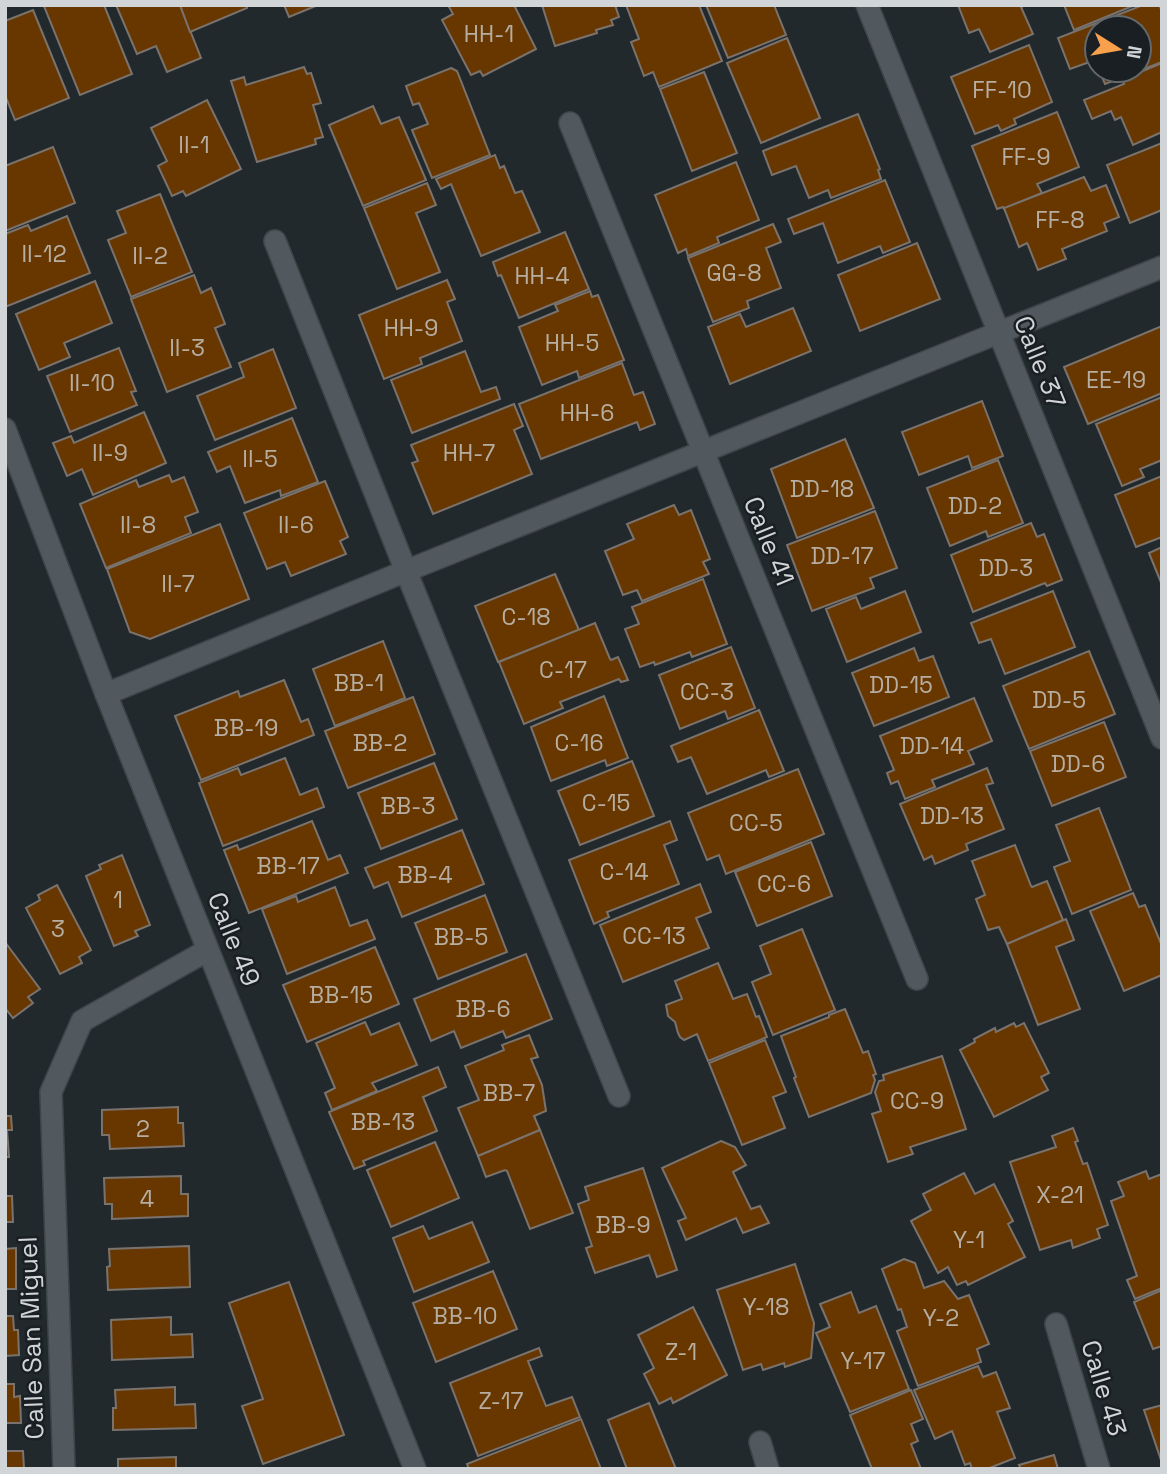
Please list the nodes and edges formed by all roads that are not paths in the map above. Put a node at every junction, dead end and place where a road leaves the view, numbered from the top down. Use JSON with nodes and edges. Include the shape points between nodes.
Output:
{"nodes":[{"id":1,"x":867,"y":5,"type":"edge"},
{"id":2,"x":570,"y":123,"type":"dead end"},
{"id":3,"x":275,"y":241,"type":"dead end"},
{"id":4,"x":1162,"y":267,"type":"edge"},
{"id":5,"x":998,"y":333,"type":"junction"},
{"id":6,"x":5,"y":429,"type":"edge"},
{"id":7,"x":702,"y":452,"type":"junction"},
{"id":8,"x":407,"y":571,"type":"junction"},
{"id":9,"x":106,"y":694,"type":"junction"},
{"id":10,"x":1162,"y":738,"type":"edge"},
{"id":11,"x":208,"y":950,"type":"junction"},
{"id":12,"x":917,"y":979,"type":"dead end"},
{"id":13,"x":619,"y":1096,"type":"dead end"},
{"id":14,"x":1056,"y":1324,"type":"dead end"},
{"id":15,"x":760,"y":1442,"type":"dead end"},
{"id":16,"x":64,"y":1469,"type":"edge"},
{"id":17,"x":415,"y":1469,"type":"edge"},
{"id":18,"x":768,"y":1469,"type":"edge"},
{"id":19,"x":1099,"y":1469,"type":"edge"}],
"edges":[{"from":1,"to":5,"type":"street","name":"Calle 37"},
{"from":2,"to":7,"type":"street","name":"Calle 41"},
{"from":3,"to":8,"type":"street"},
{"from":4,"to":5,"type":"street"},
{"from":5,"to":7,"type":"street"},
{"from":5,"to":10,"type":"street","name":"Calle 37"},
{"from":6,"to":9,"type":"street","name":"Calle 49"},
{"from":7,"to":8,"type":"street"},
{"from":7,"to":12,"type":"street","name":"Calle 41"},
{"from":8,"to":9,"type":"street"},
{"from":8,"to":13,"type":"street"},
{"from":9,"to":11,"type":"street","name":"Calle 49"},
{"from":11,"to":16,"type":"street","name":"Calle San Miguel","via":[[82,1021],[51,1093]]},
{"from":11,"to":17,"type":"street","name":"Calle 49"},
{"from":14,"to":19,"type":"street","name":"Calle 43"},
{"from":15,"to":18,"type":"street"}]}
